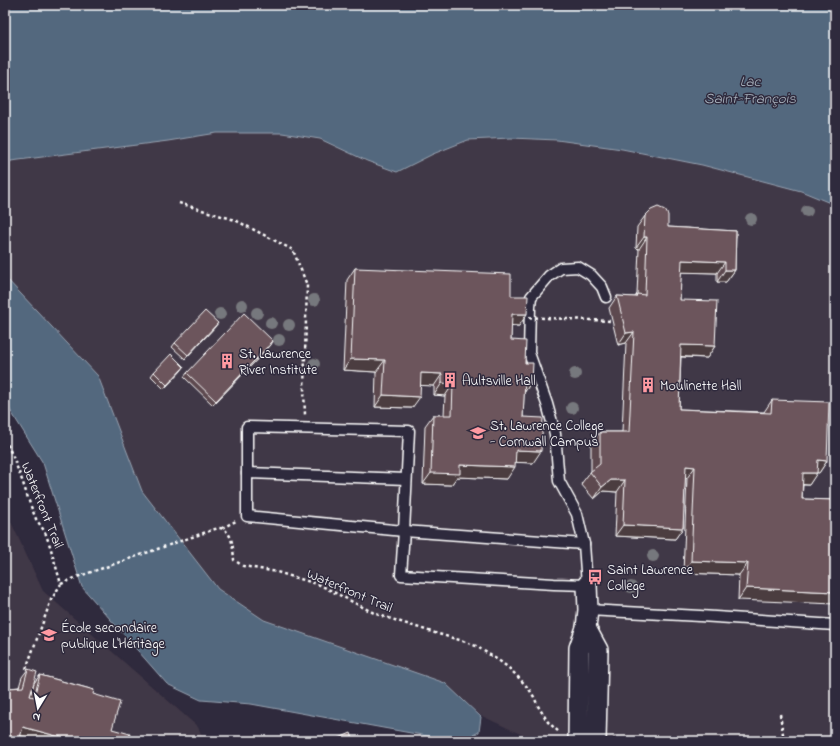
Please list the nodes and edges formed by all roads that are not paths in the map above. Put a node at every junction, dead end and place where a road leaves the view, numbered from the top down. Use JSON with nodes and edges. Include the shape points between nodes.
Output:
{"nodes":[{"id":1,"x":606,"y":297,"type":"dead end"},
{"id":2,"x":247,"y":473,"type":"junction"},
{"id":3,"x":406,"y":479,"type":"junction"},
{"id":4,"x":404,"y":531,"type":"junction"},
{"id":5,"x":584,"y":544,"type":"junction"},
{"id":6,"x":587,"y":585,"type":"junction"},
{"id":7,"x":588,"y":619,"type":"junction"},
{"id":8,"x":835,"y":625,"type":"edge"},
{"id":9,"x":587,"y":739,"type":"edge"}],
"edges":[{"from":1,"to":5,"type":"lane","via":[[602,287],[591,275],[578,268],[561,268],[550,276],[531,298],[530,306],[529,353],[555,434],[559,481],[577,514]]},
{"from":2,"to":3,"type":"lane"},
{"from":2,"to":3,"type":"lane","via":[[247,427],[409,431]]},
{"from":2,"to":4,"type":"lane","via":[[247,516]]},
{"from":3,"to":4,"type":"lane"},
{"from":4,"to":5,"type":"lane"},
{"from":4,"to":6,"type":"lane","via":[[401,575]]},
{"from":5,"to":6,"type":"lane"},
{"from":6,"to":7,"type":"street"},
{"from":7,"to":8,"type":"lane"},
{"from":7,"to":9,"type":"street","via":[[579,648]]}]}
